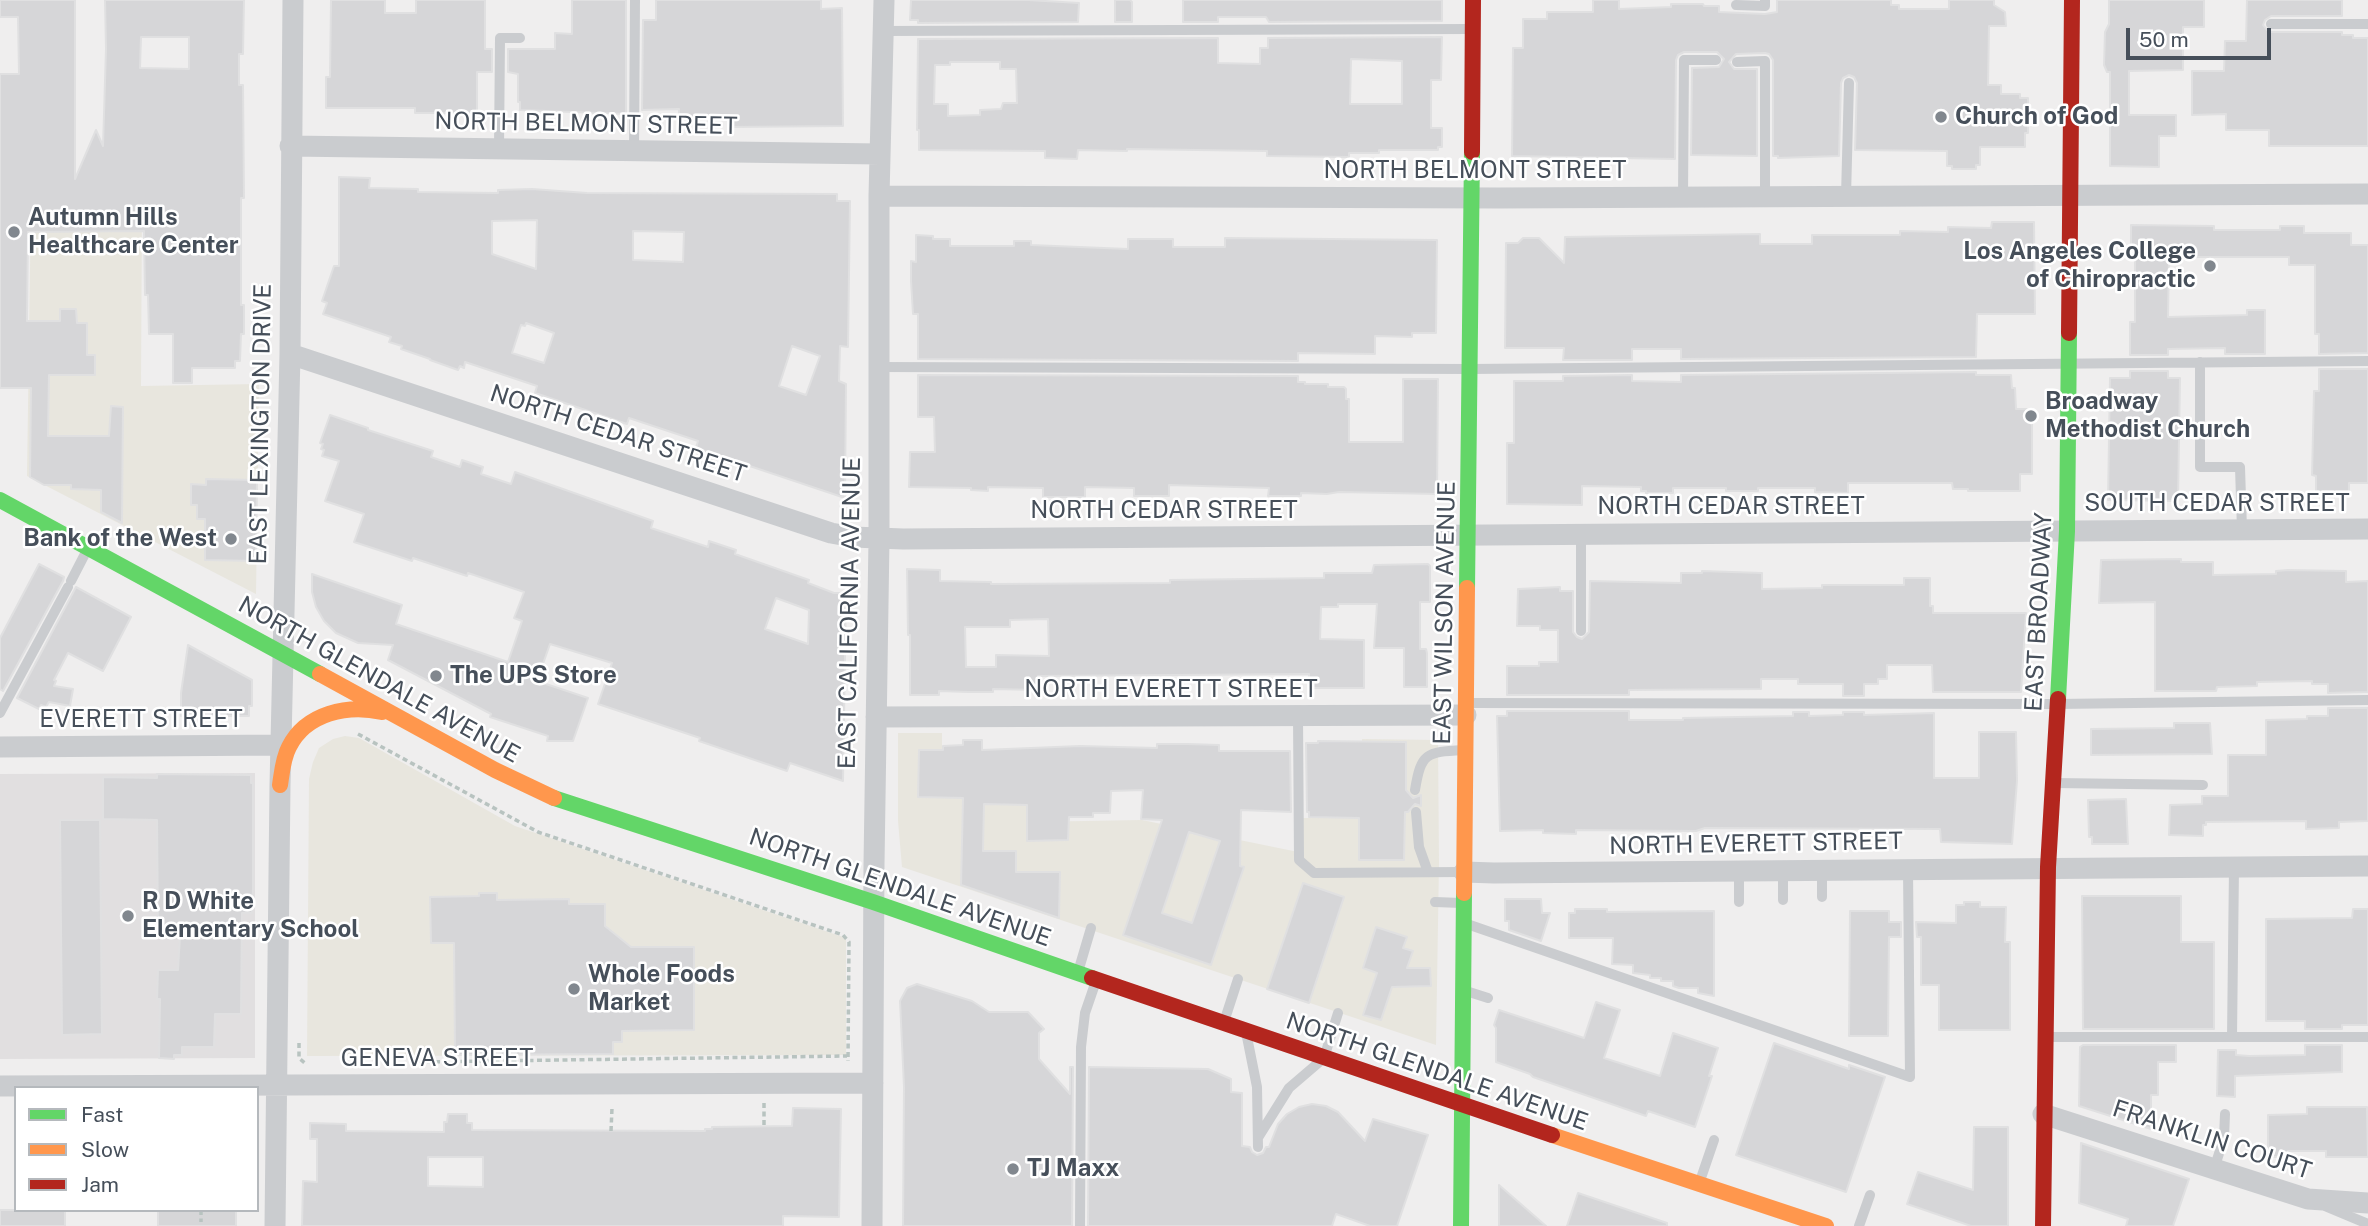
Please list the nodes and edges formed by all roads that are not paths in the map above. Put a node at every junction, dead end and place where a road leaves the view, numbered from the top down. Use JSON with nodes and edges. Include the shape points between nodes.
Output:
{"nodes":[{"id":1,"x":293,"y":0,"type":"edge"},
{"id":2,"x":635,"y":0,"type":"edge"},
{"id":3,"x":884,"y":0,"type":"edge"},
{"id":4,"x":1474,"y":0,"type":"edge"},
{"id":5,"x":1765,"y":0,"type":"edge"},
{"id":6,"x":2073,"y":0,"type":"edge"},
{"id":7,"x":1736,"y":5,"type":"dead end"},
{"id":8,"x":2271,"y":24,"type":"dead end"},
{"id":9,"x":2368,"y":24,"type":"edge"},
{"id":10,"x":1473,"y":29,"type":"junction"},
{"id":11,"x":884,"y":31,"type":"junction"},
{"id":12,"x":520,"y":38,"type":"dead end"},
{"id":13,"x":1716,"y":60,"type":"dead end"},
{"id":14,"x":1737,"y":62,"type":"dead end"},
{"id":15,"x":1849,"y":83,"type":"dead end"},
{"id":16,"x":290,"y":146,"type":"junction"},
{"id":17,"x":499,"y":149,"type":"junction"},
{"id":18,"x":634,"y":150,"type":"junction"},
{"id":19,"x":880,"y":154,"type":"junction"},
{"id":20,"x":2368,"y":194,"type":"edge"},
{"id":21,"x":879,"y":195,"type":"junction"},
{"id":22,"x":2071,"y":195,"type":"junction"},
{"id":23,"x":1765,"y":196,"type":"junction"},
{"id":24,"x":1846,"y":196,"type":"junction"},
{"id":25,"x":1683,"y":197,"type":"junction"},
{"id":26,"x":1471,"y":198,"type":"junction"},
{"id":27,"x":290,"y":354,"type":"junction"},
{"id":28,"x":2368,"y":361,"type":"edge"},
{"id":29,"x":2200,"y":362,"type":"junction"},
{"id":30,"x":2069,"y":363,"type":"junction"},
{"id":31,"x":879,"y":367,"type":"junction"},
{"id":32,"x":1470,"y":369,"type":"junction"},
{"id":33,"x":1,"y":502,"type":"edge"},
{"id":34,"x":2368,"y":529,"type":"edge"},
{"id":35,"x":2242,"y":530,"type":"junction"},
{"id":36,"x":2067,"y":531,"type":"junction"},
{"id":37,"x":1581,"y":534,"type":"junction"},
{"id":38,"x":1468,"y":535,"type":"junction"},
{"id":39,"x":879,"y":539,"type":"junction"},
{"id":40,"x":88,"y":548,"type":"junction"},
{"id":41,"x":1581,"y":632,"type":"dead end"},
{"id":42,"x":283,"y":653,"type":"junction"},
{"id":43,"x":2368,"y":700,"type":"edge"},
{"id":44,"x":2057,"y":704,"type":"junction"},
{"id":45,"x":1466,"y":709,"type":"junction"},
{"id":46,"x":0,"y":713,"type":"edge"},
{"id":47,"x":1298,"y":716,"type":"junction"},
{"id":48,"x":876,"y":717,"type":"junction"},
{"id":49,"x":406,"y":722,"type":"junction"},
{"id":50,"x":282,"y":745,"type":"junction"},
{"id":51,"x":0,"y":747,"type":"edge"},
{"id":52,"x":1466,"y":750,"type":"junction"},
{"id":53,"x":2053,"y":782,"type":"junction"},
{"id":54,"x":280,"y":785,"type":"junction"},
{"id":55,"x":2203,"y":785,"type":"dead end"},
{"id":56,"x":1415,"y":790,"type":"dead end"},
{"id":57,"x":1416,"y":812,"type":"dead end"},
{"id":58,"x":2368,"y":866,"type":"edge"},
{"id":59,"x":2048,"y":867,"type":"junction"},
{"id":60,"x":2234,"y":867,"type":"junction"},
{"id":61,"x":1908,"y":869,"type":"junction"},
{"id":62,"x":1783,"y":870,"type":"junction"},
{"id":63,"x":1822,"y":870,"type":"junction"},
{"id":64,"x":1739,"y":871,"type":"junction"},
{"id":65,"x":1428,"y":872,"type":"junction"},
{"id":66,"x":1464,"y":872,"type":"junction"},
{"id":67,"x":1822,"y":897,"type":"dead end"},
{"id":68,"x":1783,"y":900,"type":"dead end"},
{"id":69,"x":873,"y":902,"type":"junction"},
{"id":70,"x":1435,"y":902,"type":"dead end"},
{"id":71,"x":1739,"y":902,"type":"dead end"},
{"id":72,"x":1464,"y":903,"type":"junction"},
{"id":73,"x":1464,"y":923,"type":"junction"},
{"id":74,"x":1091,"y":928,"type":"dead end"},
{"id":75,"x":1077,"y":972,"type":"junction"},
{"id":76,"x":1097,"y":978,"type":"junction"},
{"id":77,"x":1238,"y":979,"type":"dead end"},
{"id":78,"x":1463,"y":990,"type":"junction"},
{"id":79,"x":1489,"y":998,"type":"dead end"},
{"id":80,"x":1338,"y":1013,"type":"dead end"},
{"id":81,"x":1224,"y":1022,"type":"junction"},
{"id":82,"x":1246,"y":1030,"type":"junction"},
{"id":83,"x":2044,"y":1037,"type":"junction"},
{"id":84,"x":2232,"y":1037,"type":"junction"},
{"id":85,"x":2368,"y":1037,"type":"edge"},
{"id":86,"x":1324,"y":1058,"type":"junction"},
{"id":87,"x":873,"y":1083,"type":"junction"},
{"id":88,"x":0,"y":1086,"type":"edge"},
{"id":89,"x":276,"y":1086,"type":"junction"},
{"id":90,"x":1462,"y":1106,"type":"junction"},
{"id":91,"x":2043,"y":1114,"type":"junction"},
{"id":92,"x":2225,"y":1114,"type":"dead end"},
{"id":93,"x":1714,"y":1140,"type":"dead end"},
{"id":94,"x":2214,"y":1169,"type":"junction"},
{"id":95,"x":1699,"y":1184,"type":"junction"},
{"id":96,"x":1870,"y":1195,"type":"dead end"},
{"id":97,"x":2308,"y":1199,"type":"junction"},
{"id":98,"x":2368,"y":1203,"type":"edge"},
{"id":99,"x":2368,"y":1224,"type":"edge"},
{"id":100,"x":275,"y":1226,"type":"edge"},
{"id":101,"x":872,"y":1226,"type":"edge"},
{"id":102,"x":1080,"y":1226,"type":"edge"},
{"id":103,"x":1461,"y":1226,"type":"edge"},
{"id":104,"x":1826,"y":1226,"type":"edge"},
{"id":105,"x":1859,"y":1226,"type":"edge"},
{"id":106,"x":2043,"y":1226,"type":"edge"}],
"edges":[{"from":1,"to":16,"type":"street","name":"EAST LEXINGTON DRIVE"},
{"from":2,"to":18,"type":"lane"},
{"from":3,"to":11,"type":"street","name":"EAST CALIFORNIA AVENUE"},
{"from":4,"to":10,"type":"main road","name":"EAST WILSON AVENUE"},
{"from":5,"to":7,"type":"lane","via":[[1765,6]]},
{"from":6,"to":22,"type":"main road","name":"EAST BROADWAY"},
{"from":8,"to":9,"type":"lane"},
{"from":10,"to":11,"type":"lane"},
{"from":10,"to":26,"type":"main road","name":"EAST WILSON AVENUE"},
{"from":11,"to":19,"type":"street","name":"EAST CALIFORNIA AVENUE"},
{"from":12,"to":17,"type":"lane","via":[[500,38]]},
{"from":13,"to":25,"type":"lane","via":[[1684,60]]},
{"from":14,"to":23,"type":"lane","via":[[1765,61]]},
{"from":15,"to":24,"type":"lane"},
{"from":16,"to":17,"type":"street","name":"NORTH BELMONT STREET"},
{"from":16,"to":27,"type":"street","name":"EAST LEXINGTON DRIVE"},
{"from":17,"to":18,"type":"street","name":"NORTH BELMONT STREET"},
{"from":18,"to":19,"type":"street","name":"NORTH BELMONT STREET"},
{"from":19,"to":21,"type":"street","name":"EAST CALIFORNIA AVENUE"},
{"from":20,"to":22,"type":"street","name":"NORTH BELMONT STREET"},
{"from":21,"to":26,"type":"street","name":"NORTH BELMONT STREET"},
{"from":21,"to":31,"type":"street","name":"EAST CALIFORNIA AVENUE"},
{"from":22,"to":24,"type":"street","name":"NORTH BELMONT STREET"},
{"from":22,"to":30,"type":"main road","name":"EAST BROADWAY"},
{"from":23,"to":24,"type":"street","name":"NORTH BELMONT STREET"},
{"from":23,"to":25,"type":"street","name":"NORTH BELMONT STREET"},
{"from":25,"to":26,"type":"street","name":"NORTH BELMONT STREET"},
{"from":26,"to":32,"type":"main road","name":"EAST WILSON AVENUE"},
{"from":27,"to":39,"type":"street","name":"NORTH CEDAR STREET","via":[[831,533]]},
{"from":27,"to":42,"type":"street","name":"EAST LEXINGTON DRIVE"},
{"from":28,"to":29,"type":"lane"},
{"from":29,"to":30,"type":"lane"},
{"from":29,"to":35,"type":"lane","via":[[2200,467],[2240,467]]},
{"from":30,"to":32,"type":"lane"},
{"from":30,"to":36,"type":"main road","name":"EAST BROADWAY"},
{"from":31,"to":32,"type":"lane"},
{"from":31,"to":39,"type":"street","name":"EAST CALIFORNIA AVENUE"},
{"from":32,"to":38,"type":"main road","name":"EAST WILSON AVENUE"},
{"from":33,"to":40,"type":"main road","name":"NORTH GLENDALE AVENUE"},
{"from":34,"to":35,"type":"street","name":"SOUTH CEDAR STREET"},
{"from":35,"to":36,"type":"street","name":"SOUTH CEDAR STREET"},
{"from":36,"to":37,"type":"street","name":"NORTH CEDAR STREET"},
{"from":36,"to":44,"type":"main road","name":"EAST BROADWAY"},
{"from":37,"to":38,"type":"street","name":"NORTH CEDAR STREET"},
{"from":37,"to":41,"type":"lane"},
{"from":38,"to":39,"type":"street","name":"NORTH CEDAR STREET"},
{"from":38,"to":45,"type":"main road","name":"EAST WILSON AVENUE"},
{"from":39,"to":48,"type":"street","name":"EAST CALIFORNIA AVENUE"},
{"from":40,"to":42,"type":"main road","name":"NORTH GLENDALE AVENUE"},
{"from":40,"to":46,"type":"lane"},
{"from":42,"to":49,"type":"main road","name":"NORTH GLENDALE AVENUE"},
{"from":42,"to":50,"type":"street","name":"EAST LEXINGTON DRIVE"},
{"from":43,"to":44,"type":"lane"},
{"from":44,"to":45,"type":"lane"},
{"from":44,"to":53,"type":"main road","name":"EAST BROADWAY"},
{"from":45,"to":47,"type":"street","name":"NORTH EVERETT STREET"},
{"from":45,"to":52,"type":"main road","name":"EAST WILSON AVENUE"},
{"from":47,"to":48,"type":"street","name":"NORTH EVERETT STREET"},
{"from":47,"to":65,"type":"lane","via":[[1299,860],[1314,873]]},
{"from":48,"to":69,"type":"street","name":"EAST CALIFORNIA AVENUE"},
{"from":49,"to":54,"type":"main road","via":[[374,709],[351,709],[311,722],[288,748]]},
{"from":49,"to":69,"type":"main road","name":"NORTH GLENDALE AVENUE","via":[[546,795]]},
{"from":50,"to":51,"type":"street","name":"EVERETT STREET"},
{"from":50,"to":54,"type":"street","name":"EAST LEXINGTON DRIVE"},
{"from":52,"to":56,"type":"lane","via":[[1427,756],[1419,766]]},
{"from":52,"to":66,"type":"main road","name":"EAST WILSON AVENUE"},
{"from":53,"to":55,"type":"lane"},
{"from":53,"to":59,"type":"main road","name":"EAST BROADWAY"},
{"from":54,"to":89,"type":"street","name":"EAST LEXINGTON DRIVE"},
{"from":57,"to":65,"type":"lane","via":[[1419,847]]},
{"from":58,"to":60,"type":"street","name":"NORTH EVERETT STREET"},
{"from":59,"to":60,"type":"street","name":"NORTH EVERETT STREET"},
{"from":59,"to":61,"type":"street","name":"NORTH EVERETT STREET"},
{"from":59,"to":83,"type":"main road","name":"EAST BROADWAY"},
{"from":60,"to":84,"type":"lane"},
{"from":61,"to":63,"type":"street","name":"NORTH EVERETT STREET"},
{"from":61,"to":73,"type":"lane","via":[[1910,1077]]},
{"from":62,"to":63,"type":"street","name":"NORTH EVERETT STREET"},
{"from":62,"to":64,"type":"street","name":"NORTH EVERETT STREET"},
{"from":62,"to":68,"type":"lane"},
{"from":63,"to":67,"type":"lane"},
{"from":64,"to":66,"type":"street","name":"NORTH EVERETT STREET"},
{"from":64,"to":71,"type":"lane"},
{"from":65,"to":66,"type":"lane"},
{"from":66,"to":72,"type":"main road","name":"EAST WILSON AVENUE"},
{"from":69,"to":75,"type":"main road","name":"NORTH GLENDALE AVENUE"},
{"from":69,"to":87,"type":"street","name":"EAST CALIFORNIA AVENUE"},
{"from":70,"to":72,"type":"lane"},
{"from":72,"to":73,"type":"main road","name":"EAST WILSON AVENUE"},
{"from":73,"to":78,"type":"main road","name":"EAST WILSON AVENUE"},
{"from":74,"to":75,"type":"lane"},
{"from":75,"to":76,"type":"main road","name":"NORTH GLENDALE AVENUE"},
{"from":76,"to":81,"type":"main road","name":"NORTH GLENDALE AVENUE"},
{"from":76,"to":102,"type":"lane","via":[[1085,1013],[1081,1047]]},
{"from":77,"to":81,"type":"lane"},
{"from":78,"to":79,"type":"lane"},
{"from":78,"to":90,"type":"main road","name":"EAST WILSON AVENUE"},
{"from":80,"to":86,"type":"lane"},
{"from":81,"to":82,"type":"main road","name":"NORTH GLENDALE AVENUE"},
{"from":82,"to":86,"type":"main road","name":"NORTH GLENDALE AVENUE"},
{"from":82,"to":86,"type":"lane","via":[[1257,1087],[1259,1141],[1289,1088]]},
{"from":83,"to":84,"type":"lane"},
{"from":83,"to":91,"type":"main road","name":"EAST BROADWAY"},
{"from":84,"to":85,"type":"lane"},
{"from":86,"to":90,"type":"main road","name":"NORTH GLENDALE AVENUE"},
{"from":87,"to":89,"type":"street","name":"GENEVA STREET"},
{"from":87,"to":101,"type":"street","name":"EAST CALIFORNIA AVENUE"},
{"from":88,"to":89,"type":"street","name":"GENEVA STREET"},
{"from":89,"to":100,"type":"street","name":"EAST LEXINGTON DRIVE"},
{"from":90,"to":95,"type":"main road","name":"NORTH GLENDALE AVENUE"},
{"from":90,"to":103,"type":"main road","name":"EAST WILSON AVENUE"},
{"from":91,"to":94,"type":"street","name":"FRANKLIN COURT"},
{"from":91,"to":106,"type":"main road","name":"EAST BROADWAY"},
{"from":92,"to":94,"type":"lane","via":[[2224,1138]]},
{"from":93,"to":95,"type":"lane"},
{"from":94,"to":97,"type":"street","name":"FRANKLIN COURT"},
{"from":95,"to":104,"type":"main road","name":"NORTH GLENDALE AVENUE"},
{"from":96,"to":105,"type":"lane"},
{"from":97,"to":98,"type":"street","name":"FRANKLIN COURT"},
{"from":97,"to":99,"type":"lane"}]}
